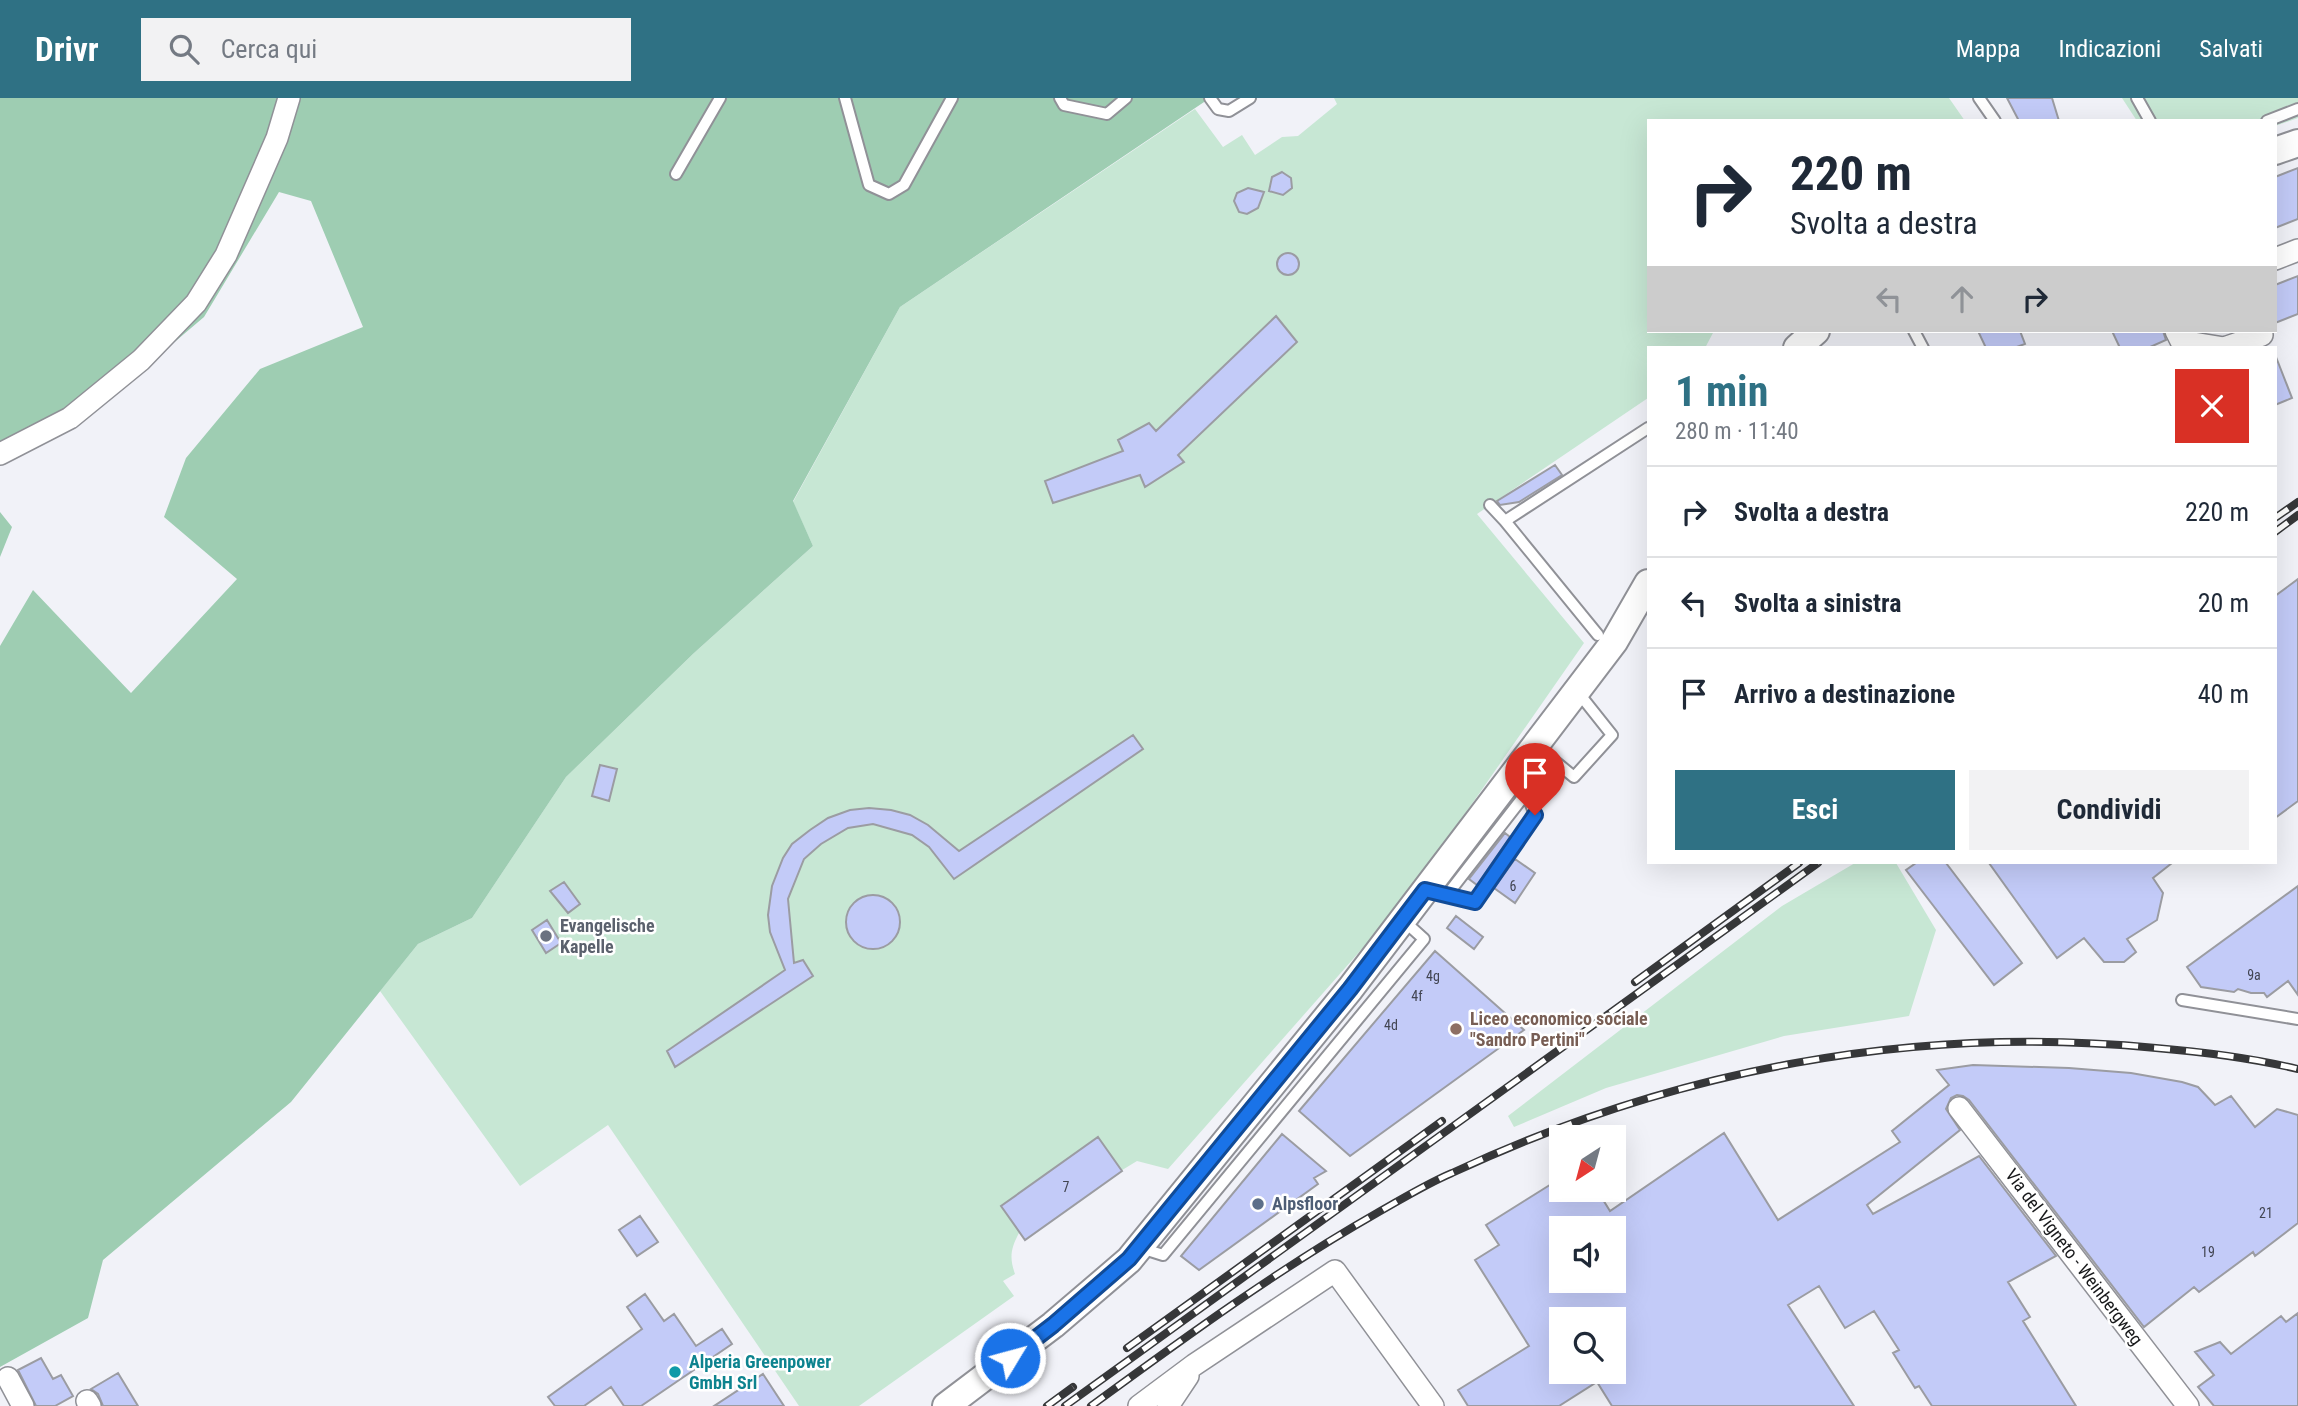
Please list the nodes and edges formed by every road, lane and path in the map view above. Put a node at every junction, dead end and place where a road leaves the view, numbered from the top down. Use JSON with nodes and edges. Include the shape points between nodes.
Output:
{"nodes":[{"id":1,"x":289,"y":98,"type":"edge"},
{"id":2,"x":720,"y":98,"type":"edge"},
{"id":3,"x":845,"y":98,"type":"edge"},
{"id":4,"x":952,"y":98,"type":"edge"},
{"id":5,"x":1060,"y":98,"type":"edge"},
{"id":6,"x":1126,"y":98,"type":"edge"},
{"id":7,"x":1210,"y":98,"type":"edge"},
{"id":8,"x":1250,"y":98,"type":"edge"},
{"id":9,"x":1979,"y":98,"type":"edge"},
{"id":10,"x":2137,"y":98,"type":"edge"},
{"id":11,"x":2298,"y":109,"type":"edge"},
{"id":12,"x":1994,"y":119,"type":"edge"},
{"id":13,"x":2149,"y":119,"type":"edge"},
{"id":14,"x":2272,"y":119,"type":"edge"},
{"id":15,"x":2298,"y":143,"type":"edge"},
{"id":16,"x":2277,"y":150,"type":"edge"},
{"id":17,"x":676,"y":174,"type":"dead end"},
{"id":18,"x":2298,"y":250,"type":"edge"},
{"id":19,"x":2277,"y":258,"type":"edge"},
{"id":20,"x":1814,"y":333,"type":"edge"},
{"id":21,"x":2177,"y":333,"type":"edge"},
{"id":22,"x":2262,"y":335,"type":"dead end"},
{"id":23,"x":1799,"y":346,"type":"edge"},
{"id":24,"x":2212,"y":346,"type":"edge"},
{"id":25,"x":2230,"y":346,"type":"edge"},
{"id":26,"x":1647,"y":429,"type":"edge"},
{"id":27,"x":0,"y":454,"type":"edge"},
{"id":28,"x":1490,"y":505,"type":"dead end"},
{"id":29,"x":1505,"y":522,"type":"junction"},
{"id":30,"x":1647,"y":585,"type":"edge"},
{"id":31,"x":1598,"y":635,"type":"dead end"},
{"id":32,"x":1577,"y":690,"type":"junction"},
{"id":33,"x":1535,"y":746,"type":"junction"},
{"id":34,"x":1522,"y":780,"type":"junction"},
{"id":35,"x":1436,"y":893,"type":"junction"},
{"id":36,"x":2182,"y":1000,"type":"dead end"},
{"id":37,"x":2298,"y":1019,"type":"edge"},
{"id":38,"x":1959,"y":1108,"type":"dead end"},
{"id":39,"x":1195,"y":1365,"type":"junction"},
{"id":40,"x":8,"y":1378,"type":"dead end"},
{"id":41,"x":23,"y":1406,"type":"edge"},
{"id":42,"x":946,"y":1406,"type":"edge"},
{"id":43,"x":1139,"y":1406,"type":"edge"},
{"id":44,"x":1168,"y":1406,"type":"edge"},
{"id":45,"x":1433,"y":1406,"type":"edge"},
{"id":46,"x":2188,"y":1406,"type":"edge"}],
"edges":[{"from":1,"to":27,"type":"street","via":[[277,138],[226,255],[196,303],[141,360],[70,418]]},
{"from":2,"to":17,"type":"lane"},
{"from":3,"to":4,"type":"lane","via":[[869,185],[889,194],[904,185]]},
{"from":5,"to":6,"type":"lane","via":[[1065,105],[1107,114]]},
{"from":7,"to":8,"type":"lane","via":[[1218,109],[1229,111]]},
{"from":9,"to":12,"type":"lane"},
{"from":10,"to":13,"type":"lane"},
{"from":11,"to":14,"type":"lane"},
{"from":15,"to":16,"type":"street"},
{"from":18,"to":19,"type":"street"},
{"from":20,"to":23,"type":"street"},
{"from":21,"to":24,"type":"street","via":[[2181,341]]},
{"from":22,"to":25,"type":"street"},
{"from":26,"to":29,"type":"lane"},
{"from":28,"to":29,"type":"lane"},
{"from":29,"to":31,"type":"lane"},
{"from":30,"to":32,"type":"street","via":[[1614,642]]},
{"from":32,"to":33,"type":"street"},
{"from":32,"to":33,"type":"lane","via":[[1612,735],[1574,777]]},
{"from":33,"to":34,"type":"street"},
{"from":34,"to":35,"type":"street"},
{"from":34,"to":35,"type":"lane","via":[[1535,815],[1475,902]]},
{"from":35,"to":42,"type":"street","via":[[1402,920],[1273,1103],[1120,1267]]},
{"from":36,"to":37,"type":"lane"},
{"from":38,"to":46,"type":"street","name":"Via del Vigneto - Weinbergweg"},
{"from":39,"to":43,"type":"street"},
{"from":39,"to":44,"type":"street"},
{"from":39,"to":45,"type":"street","via":[[1335,1271]]},
{"from":40,"to":41,"type":"street"}]}
